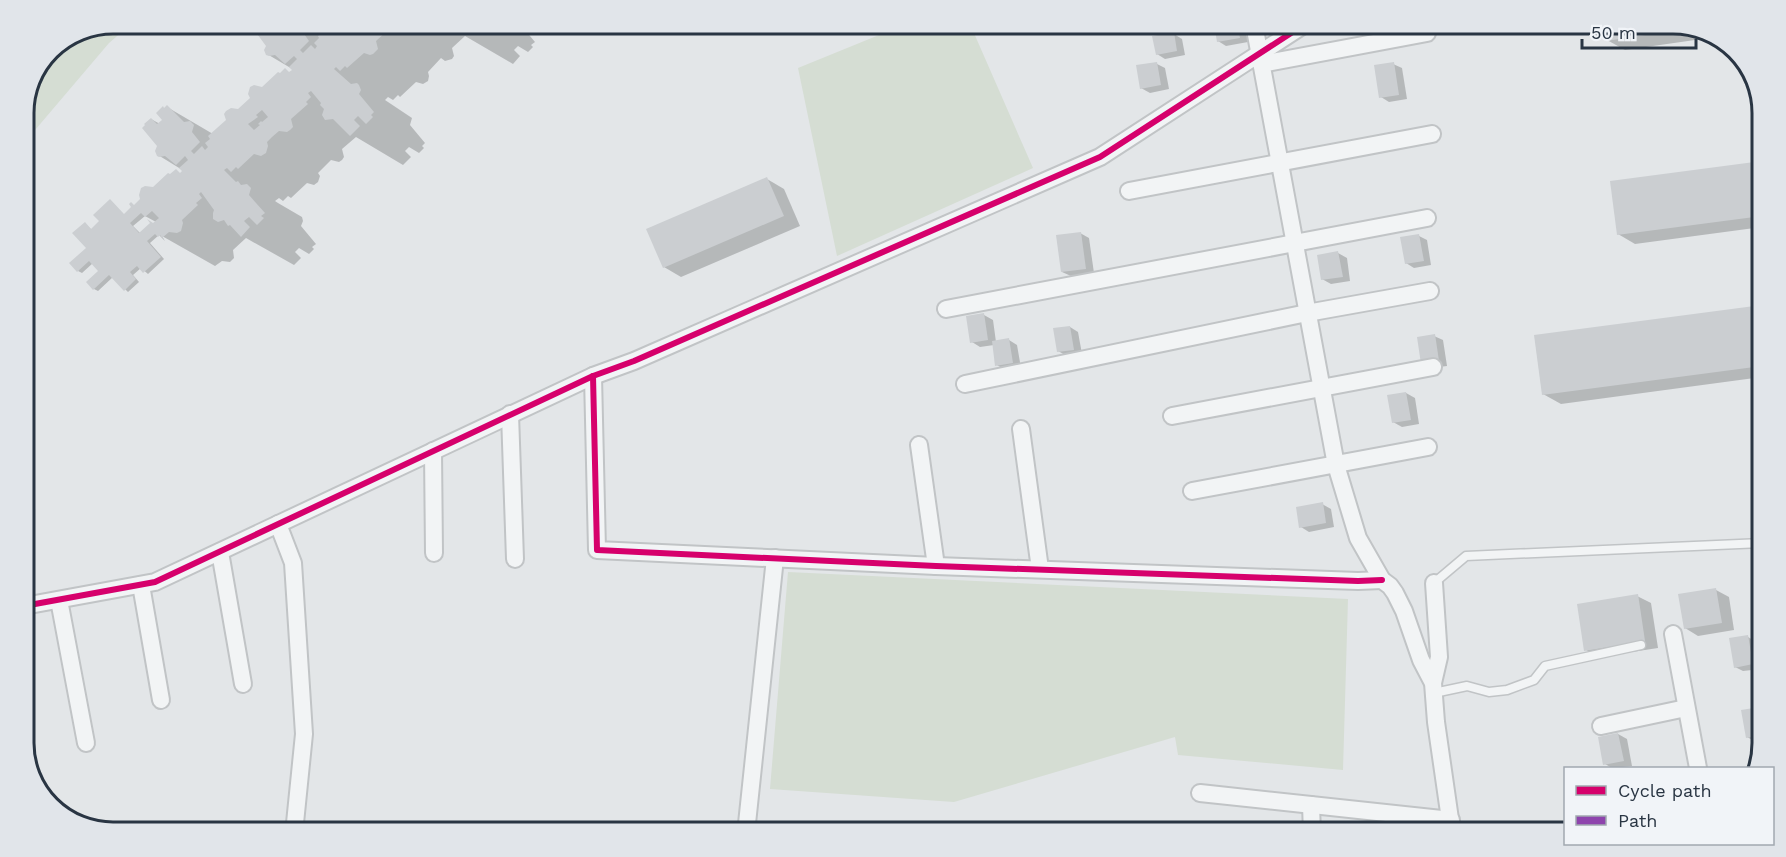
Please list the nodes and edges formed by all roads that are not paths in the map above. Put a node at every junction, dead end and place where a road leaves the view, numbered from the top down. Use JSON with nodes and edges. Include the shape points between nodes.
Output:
{"nodes":[{"id":1,"x":1256,"y":34,"type":"edge"},
{"id":2,"x":1292,"y":34,"type":"edge"},
{"id":3,"x":1420,"y":34,"type":"edge"},
{"id":4,"x":1260,"y":58,"type":"junction"},
{"id":5,"x":1432,"y":134,"type":"dead end"},
{"id":6,"x":1280,"y":163,"type":"junction"},
{"id":7,"x":1129,"y":191,"type":"dead end"},
{"id":8,"x":1427,"y":218,"type":"dead end"},
{"id":9,"x":1295,"y":242,"type":"junction"},
{"id":10,"x":1430,"y":291,"type":"dead end"},
{"id":11,"x":946,"y":309,"type":"dead end"},
{"id":12,"x":1308,"y":314,"type":"junction"},
{"id":13,"x":1433,"y":367,"type":"dead end"},
{"id":14,"x":593,"y":376,"type":"junction"},
{"id":15,"x":965,"y":384,"type":"dead end"},
{"id":16,"x":1321,"y":388,"type":"junction"},
{"id":17,"x":510,"y":414,"type":"junction"},
{"id":18,"x":1172,"y":416,"type":"dead end"},
{"id":19,"x":1021,"y":429,"type":"dead end"},
{"id":20,"x":919,"y":445,"type":"dead end"},
{"id":21,"x":1428,"y":447,"type":"dead end"},
{"id":22,"x":433,"y":451,"type":"junction"},
{"id":23,"x":1336,"y":465,"type":"junction"},
{"id":24,"x":1192,"y":491,"type":"dead end"},
{"id":25,"x":279,"y":524,"type":"junction"},
{"id":26,"x":1752,"y":543,"type":"edge"},
{"id":27,"x":220,"y":552,"type":"junction"},
{"id":28,"x":434,"y":553,"type":"dead end"},
{"id":29,"x":775,"y":558,"type":"junction"},
{"id":30,"x":515,"y":559,"type":"dead end"},
{"id":31,"x":936,"y":566,"type":"junction"},
{"id":32,"x":1040,"y":570,"type":"junction"},
{"id":33,"x":1382,"y":580,"type":"junction"},
{"id":34,"x":1434,"y":584,"type":"joint"},
{"id":35,"x":141,"y":585,"type":"junction"},
{"id":36,"x":59,"y":600,"type":"junction"},
{"id":37,"x":35,"y":604,"type":"edge"},
{"id":38,"x":1673,"y":634,"type":"dead end"},
{"id":39,"x":1641,"y":645,"type":"dead end"},
{"id":40,"x":243,"y":684,"type":"dead end"},
{"id":41,"x":1434,"y":688,"type":"junction"},
{"id":42,"x":161,"y":699,"type":"dead end"},
{"id":43,"x":1686,"y":708,"type":"junction"},
{"id":44,"x":1601,"y":726,"type":"dead end"},
{"id":45,"x":86,"y":743,"type":"dead end"},
{"id":46,"x":1698,"y":767,"type":"edge"},
{"id":47,"x":1200,"y":793,"type":"dead end"},
{"id":48,"x":1311,"y":805,"type":"junction"},
{"id":49,"x":295,"y":822,"type":"edge"},
{"id":50,"x":748,"y":822,"type":"edge"},
{"id":51,"x":1312,"y":822,"type":"edge"},
{"id":52,"x":1425,"y":822,"type":"edge"},
{"id":53,"x":1451,"y":822,"type":"edge"}],
"edges":[{"from":1,"to":4,"type":"street"},
{"from":2,"to":4,"type":"street"},
{"from":3,"to":4,"type":"street"},
{"from":4,"to":6,"type":"street"},
{"from":4,"to":14,"type":"street","via":[[1100,157]]},
{"from":5,"to":6,"type":"street"},
{"from":6,"to":7,"type":"street"},
{"from":6,"to":9,"type":"street"},
{"from":8,"to":9,"type":"street"},
{"from":9,"to":11,"type":"street"},
{"from":9,"to":12,"type":"street"},
{"from":10,"to":12,"type":"street"},
{"from":12,"to":15,"type":"street"},
{"from":12,"to":16,"type":"street"},
{"from":13,"to":16,"type":"street"},
{"from":14,"to":17,"type":"street"},
{"from":14,"to":29,"type":"street","via":[[597,550]]},
{"from":16,"to":18,"type":"street"},
{"from":16,"to":23,"type":"street"},
{"from":17,"to":22,"type":"street"},
{"from":17,"to":30,"type":"street"},
{"from":19,"to":32,"type":"street"},
{"from":20,"to":31,"type":"street"},
{"from":21,"to":23,"type":"street"},
{"from":22,"to":25,"type":"street"},
{"from":22,"to":28,"type":"street"},
{"from":23,"to":24,"type":"street"},
{"from":23,"to":33,"type":"street","via":[[1358,538]]},
{"from":25,"to":27,"type":"street"},
{"from":25,"to":49,"type":"street","via":[[293,563],[304,734]]},
{"from":26,"to":34,"type":"lane","via":[[1466,556]]},
{"from":27,"to":35,"type":"street"},
{"from":27,"to":40,"type":"street"},
{"from":29,"to":31,"type":"street"},
{"from":29,"to":50,"type":"street"},
{"from":31,"to":32,"type":"street"},
{"from":32,"to":33,"type":"street"},
{"from":33,"to":41,"type":"street","via":[[1390,586],[1404,611]]},
{"from":34,"to":41,"type":"street","via":[[1439,657]]},
{"from":35,"to":36,"type":"street"},
{"from":35,"to":42,"type":"street"},
{"from":36,"to":37,"type":"street"},
{"from":36,"to":45,"type":"street"},
{"from":38,"to":43,"type":"street"},
{"from":39,"to":41,"type":"lane","via":[[1545,666],[1534,680],[1507,690]]},
{"from":41,"to":53,"type":"street"},
{"from":43,"to":44,"type":"street"},
{"from":43,"to":46,"type":"street"},
{"from":47,"to":48,"type":"street"},
{"from":48,"to":51,"type":"street"},
{"from":48,"to":52,"type":"street"}]}
